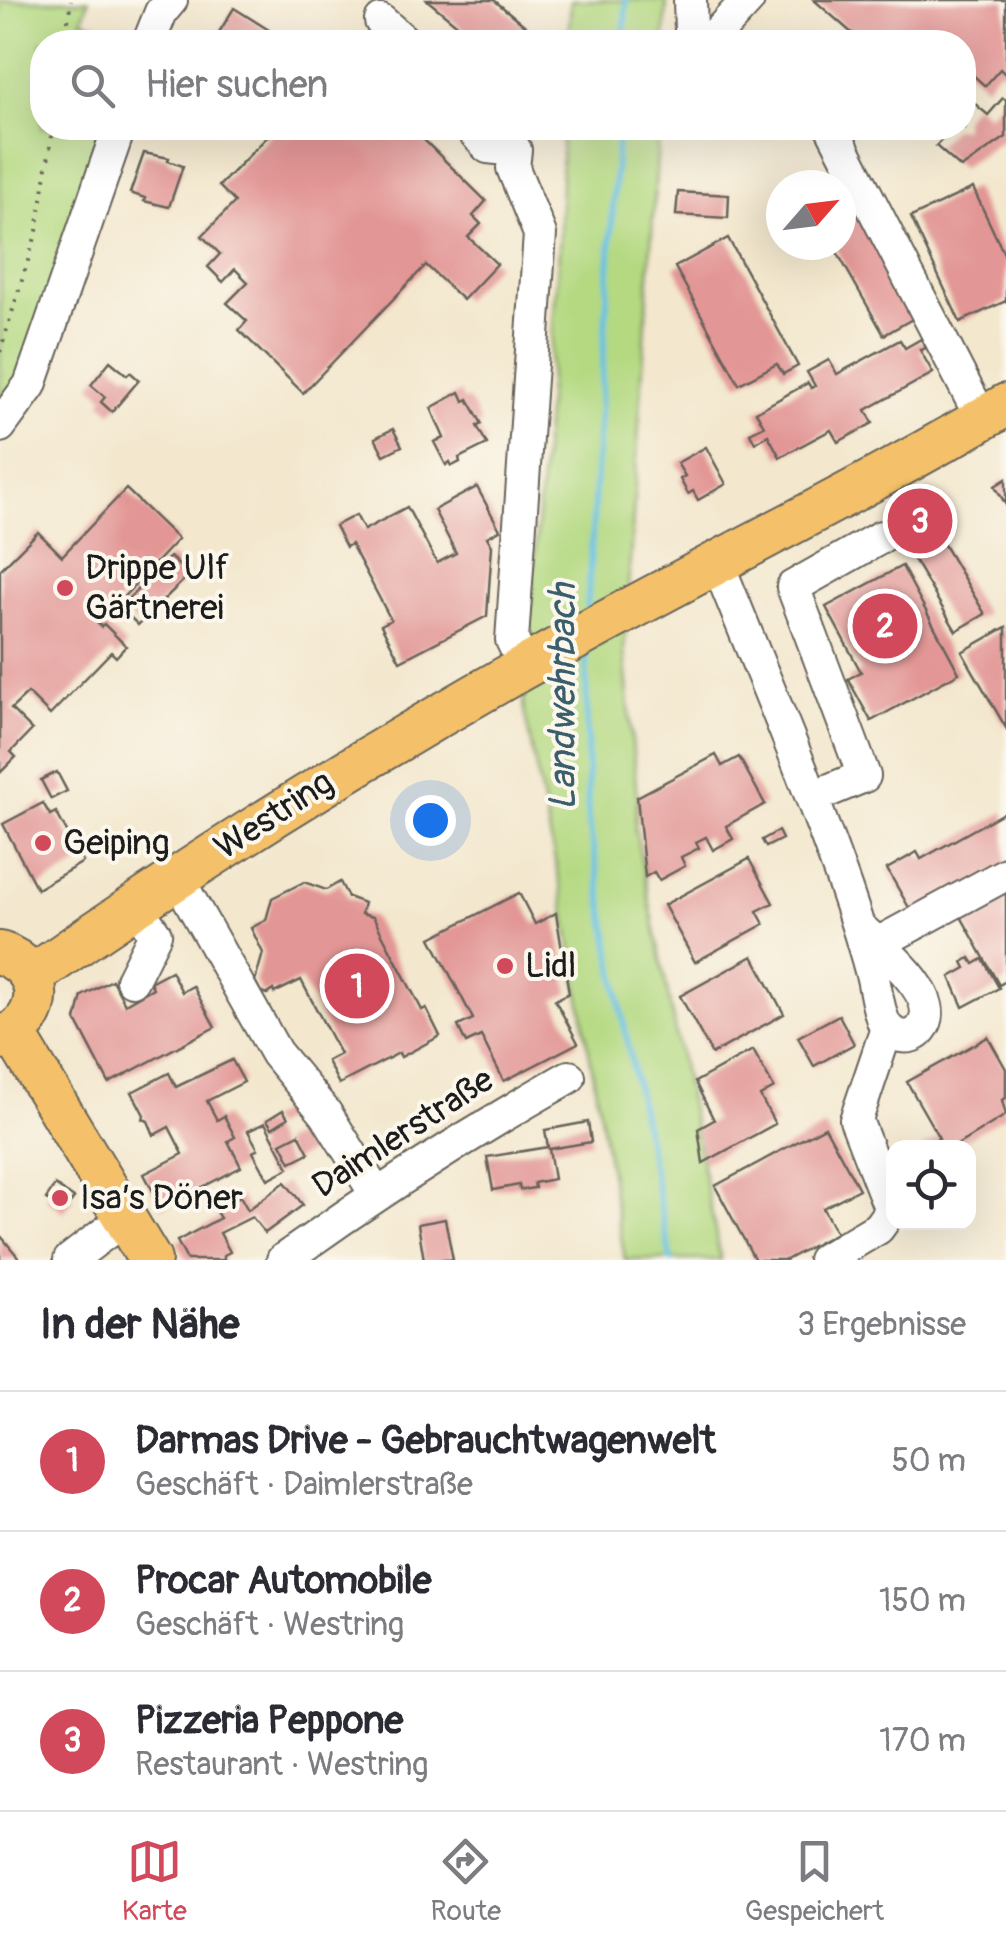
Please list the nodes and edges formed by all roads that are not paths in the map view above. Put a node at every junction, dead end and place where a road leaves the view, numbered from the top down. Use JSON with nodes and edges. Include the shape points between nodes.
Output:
{"nodes":[{"id":1,"x":170,"y":0,"type":"edge"},
{"id":2,"x":690,"y":0,"type":"edge"},
{"id":3,"x":748,"y":0,"type":"edge"},
{"id":4,"x":154,"y":30,"type":"edge"},
{"id":5,"x":691,"y":30,"type":"edge"},
{"id":6,"x":719,"y":30,"type":"edge"},
{"id":7,"x":115,"y":140,"type":"edge"},
{"id":8,"x":482,"y":140,"type":"edge"},
{"id":9,"x":839,"y":140,"type":"edge"},
{"id":10,"x":994,"y":412,"type":"edge"},
{"id":11,"x":0,"y":426,"type":"edge"},
{"id":12,"x":881,"y":537,"type":"dead end"},
{"id":13,"x":718,"y":562,"type":"junction"},
{"id":14,"x":533,"y":662,"type":"junction"},
{"id":15,"x":813,"y":797,"type":"junction"},
{"id":16,"x":1006,"y":874,"type":"edge"},
{"id":17,"x":177,"y":878,"type":"junction"},
{"id":18,"x":136,"y":905,"type":"junction"},
{"id":19,"x":868,"y":935,"type":"junction"},
{"id":20,"x":15,"y":965,"type":"edge"},
{"id":21,"x":132,"y":980,"type":"dead end"},
{"id":22,"x":887,"y":1028,"type":"junction"},
{"id":23,"x":7,"y":1036,"type":"edge"},
{"id":24,"x":569,"y":1077,"type":"dead end"},
{"id":25,"x":376,"y":1194,"type":"junction"},
{"id":26,"x":126,"y":1217,"type":"junction"},
{"id":27,"x":70,"y":1260,"type":"edge"},
{"id":28,"x":150,"y":1260,"type":"edge"},
{"id":29,"x":283,"y":1260,"type":"edge"},
{"id":30,"x":824,"y":1260,"type":"edge"}],
"edges":[{"from":1,"to":4,"type":"street"},
{"from":2,"to":5,"type":"street"},
{"from":3,"to":6,"type":"street"},
{"from":7,"to":11,"type":"street","via":[[30,385]]},
{"from":8,"to":14,"type":"street","via":[[515,150],[514,168],[540,234],[512,640]]},
{"from":9,"to":10,"type":"street"},
{"from":10,"to":13,"type":"main road","name":"Westring"},
{"from":12,"to":15,"type":"street","via":[[793,587],[864,776]]},
{"from":13,"to":14,"type":"main road","name":"Westring"},
{"from":13,"to":15,"type":"street"},
{"from":14,"to":17,"type":"main road","name":"Westring","via":[[346,769]]},
{"from":15,"to":19,"type":"street"},
{"from":16,"to":19,"type":"street"},
{"from":17,"to":18,"type":"main road","name":"Westring"},
{"from":17,"to":25,"type":"street","via":[[276,1054],[326,1114]]},
{"from":18,"to":20,"type":"main road","name":"Westring"},
{"from":18,"to":21,"type":"street","via":[[156,934]]},
{"from":19,"to":22,"type":"street"},
{"from":19,"to":22,"type":"street","via":[[918,984],[927,1012],[918,1033],[896,1036]]},
{"from":20,"to":23,"type":"main road","via":[[35,990],[33,1012]]},
{"from":22,"to":30,"type":"street","via":[[856,1120],[891,1210],[878,1228]]},
{"from":23,"to":26,"type":"main road"},
{"from":24,"to":25,"type":"street","name":"Daimlerstraße"},
{"from":25,"to":29,"type":"street","name":"Daimlerstraße"},
{"from":26,"to":27,"type":"street"},
{"from":26,"to":28,"type":"main road"}]}
